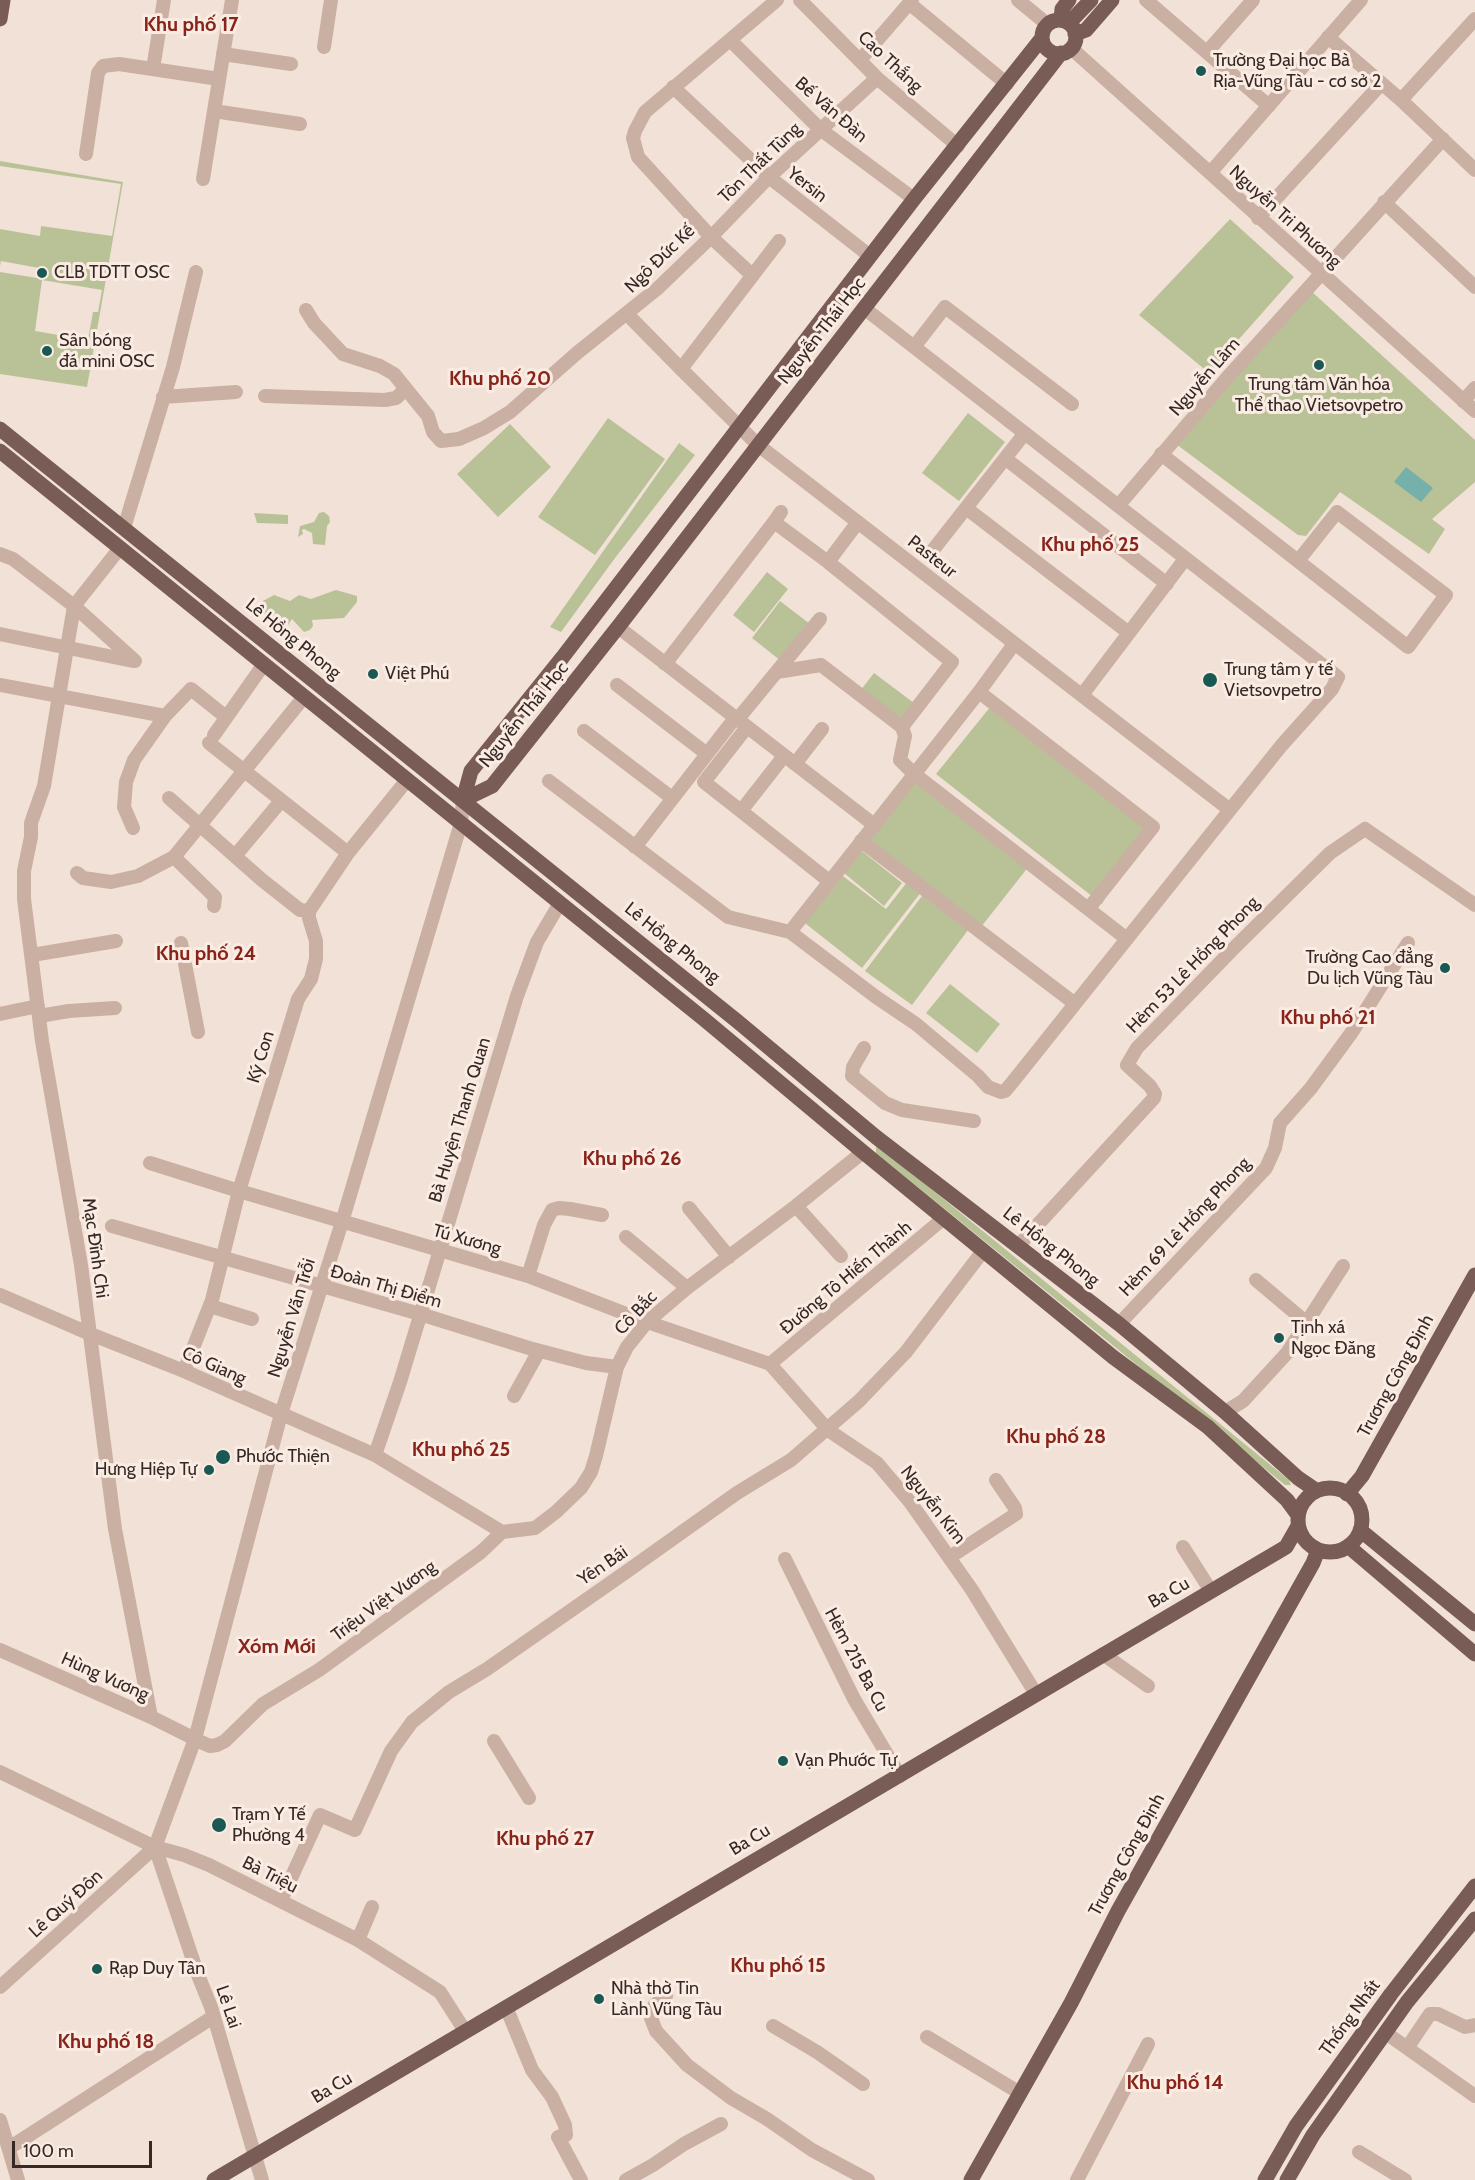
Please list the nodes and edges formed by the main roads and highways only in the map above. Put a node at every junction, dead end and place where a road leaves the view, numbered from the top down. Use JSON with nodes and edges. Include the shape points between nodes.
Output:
{"nodes":[{"id":1,"x":3,"y":0,"type":"edge"},
{"id":2,"x":1070,"y":0,"type":"edge"},
{"id":3,"x":1090,"y":0,"type":"edge"},
{"id":4,"x":1112,"y":0,"type":"edge"},
{"id":5,"x":0,"y":19,"type":"edge"},
{"id":6,"x":1061,"y":34,"type":"junction"},
{"id":7,"x":0,"y":429,"type":"edge"},
{"id":8,"x":0,"y":451,"type":"edge"},
{"id":9,"x":127,"y":531,"type":"junction"},
{"id":10,"x":120,"y":548,"type":"junction"},
{"id":11,"x":597,"y":612,"type":"junction"},
{"id":12,"x":618,"y":627,"type":"junction"},
{"id":13,"x":283,"y":656,"type":"junction"},
{"id":14,"x":268,"y":668,"type":"junction"},
{"id":15,"x":440,"y":782,"type":"junction"},
{"id":16,"x":428,"y":797,"type":"junction"},
{"id":17,"x":463,"y":800,"type":"junction"},
{"id":18,"x":876,"y":1137,"type":"junction"},
{"id":19,"x":863,"y":1152,"type":"junction"},
{"id":20,"x":1475,"y":1275,"type":"edge"},
{"id":21,"x":1317,"y":1491,"type":"junction"},
{"id":22,"x":1347,"y":1494,"type":"junction"},
{"id":23,"x":1298,"y":1521,"type":"junction"},
{"id":24,"x":1360,"y":1530,"type":"junction"},
{"id":25,"x":1348,"y":1546,"type":"junction"},
{"id":26,"x":1318,"y":1550,"type":"junction"},
{"id":27,"x":1475,"y":1624,"type":"edge"},
{"id":28,"x":1475,"y":1654,"type":"edge"},
{"id":29,"x":1475,"y":1886,"type":"edge"},
{"id":30,"x":1469,"y":1905,"type":"edge"},
{"id":31,"x":1475,"y":1919,"type":"edge"},
{"id":32,"x":1296,"y":2126,"type":"junction"},
{"id":33,"x":1313,"y":2135,"type":"junction"},
{"id":34,"x":214,"y":2180,"type":"edge"},
{"id":35,"x":970,"y":2180,"type":"edge"},
{"id":36,"x":1265,"y":2180,"type":"edge"},
{"id":37,"x":1287,"y":2180,"type":"edge"}],
"edges":[{"from":1,"to":5,"type":"main road"},
{"from":2,"to":6,"type":"main road","name":"Nguyễn Thái Học","via":[[1062,9]]},
{"from":3,"to":6,"type":"main road","name":"Nguyễn Thái Học"},
{"from":4,"to":6,"type":"main road","name":"Nguyễn Thái Học","via":[[1086,30]]},
{"from":6,"to":11,"type":"main road","name":"Nguyễn Thái Học","via":[[1007,84],[914,199]]},
{"from":6,"to":12,"type":"main road","name":"Nguyễn Thái Học","via":[[864,308]]},
{"from":7,"to":9,"type":"main road","name":"Lê Hồng Phong"},
{"from":8,"to":10,"type":"main road"},
{"from":9,"to":10,"type":"main road"},
{"from":9,"to":13,"type":"main road","name":"Lê Hồng Phong"},
{"from":10,"to":14,"type":"main road"},
{"from":11,"to":12,"type":"main road"},
{"from":11,"to":17,"type":"main road","name":"Nguyễn Thái Học","via":[[471,771]]},
{"from":12,"to":17,"type":"main road","name":"Nguyễn Thái Học","via":[[492,786]]},
{"from":13,"to":14,"type":"main road"},
{"from":13,"to":15,"type":"main road","name":"Lê Hồng Phong"},
{"from":14,"to":16,"type":"main road"},
{"from":15,"to":16,"type":"main road"},
{"from":15,"to":17,"type":"main road","name":"Lê Hồng Phong"},
{"from":16,"to":19,"type":"main road"},
{"from":17,"to":18,"type":"main road","name":"Lê Hồng Phong"},
{"from":18,"to":19,"type":"main road"},
{"from":18,"to":21,"type":"main road","name":"Lê Hồng Phong","via":[[1119,1324]]},
{"from":19,"to":23,"type":"main road","via":[[1113,1356],[1208,1427],[1287,1500]]},
{"from":20,"to":22,"type":"main road","name":"Trương Công Định","via":[[1362,1476]]},
{"from":21,"to":22,"type":"main road","via":[[1338,1490]]},
{"from":21,"to":23,"type":"main road","via":[[1301,1505]]},
{"from":22,"to":24,"type":"main road","via":[[1360,1510]]},
{"from":23,"to":26,"type":"main road","via":[[1302,1536]]},
{"from":23,"to":34,"type":"main road","name":"Ba Cu","via":[[1286,1547]]},
{"from":24,"to":25,"type":"main road"},
{"from":24,"to":27,"type":"main road"},
{"from":25,"to":26,"type":"main road","via":[[1338,1551]]},
{"from":25,"to":28,"type":"main road"},
{"from":26,"to":35,"type":"main road","name":"Trương Công Định"},
{"from":29,"to":30,"type":"main road","name":"Thống Nhất"},
{"from":30,"to":32,"type":"main road","name":"Thống Nhất","via":[[1391,1994]]},
{"from":31,"to":33,"type":"main road","name":"Thống Nhất","via":[[1407,2002]]},
{"from":32,"to":33,"type":"main road"},
{"from":32,"to":36,"type":"main road","name":"Thống Nhất"},
{"from":33,"to":37,"type":"main road","name":"Thống Nhất"}]}
